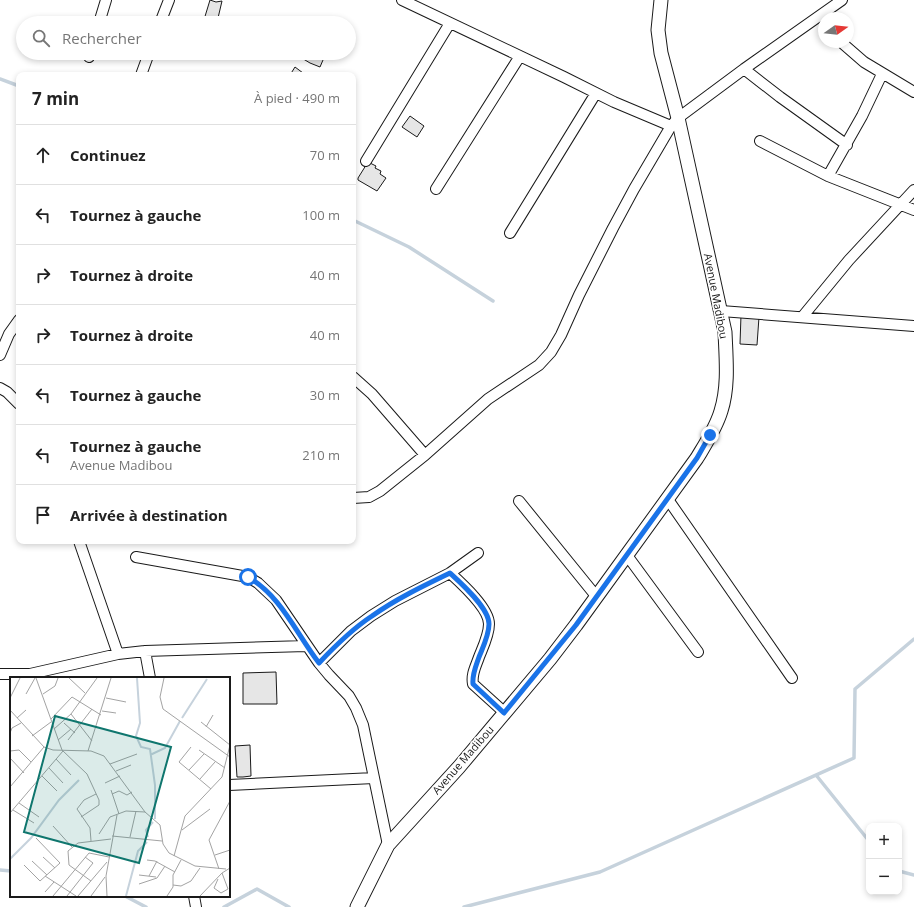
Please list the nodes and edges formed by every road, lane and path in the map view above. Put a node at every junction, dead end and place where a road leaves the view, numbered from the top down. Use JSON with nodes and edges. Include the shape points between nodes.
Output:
{"nodes":[{"id":1,"x":106,"y":0,"type":"edge"},
{"id":2,"x":169,"y":0,"type":"edge"},
{"id":3,"x":402,"y":0,"type":"edge"},
{"id":4,"x":661,"y":0,"type":"edge"},
{"id":5,"x":842,"y":0,"type":"edge"},
{"id":6,"x":830,"y":12,"type":"edge"},
{"id":7,"x":101,"y":16,"type":"edge"},
{"id":8,"x":163,"y":16,"type":"edge"},
{"id":9,"x":450,"y":23,"type":"junction"},
{"id":10,"x":818,"y":23,"type":"edge"},
{"id":11,"x":848,"y":48,"type":"edge"},
{"id":12,"x":520,"y":56,"type":"junction"},
{"id":13,"x":146,"y":60,"type":"edge"},
{"id":14,"x":744,"y":69,"type":"junction"},
{"id":15,"x":142,"y":72,"type":"edge"},
{"id":16,"x":882,"y":74,"type":"junction"},
{"id":17,"x":914,"y":92,"type":"edge"},
{"id":18,"x":596,"y":93,"type":"junction"},
{"id":19,"x":675,"y":122,"type":"junction"},
{"id":20,"x":760,"y":141,"type":"dead end"},
{"id":21,"x":847,"y":144,"type":"junction"},
{"id":22,"x":366,"y":162,"type":"dead end"},
{"id":23,"x":828,"y":176,"type":"junction"},
{"id":24,"x":436,"y":189,"type":"dead end"},
{"id":25,"x":914,"y":190,"type":"edge"},
{"id":26,"x":899,"y":205,"type":"junction"},
{"id":27,"x":914,"y":210,"type":"edge"},
{"id":28,"x":510,"y":233,"type":"dead end"},
{"id":29,"x":721,"y":311,"type":"junction"},
{"id":30,"x":803,"y":316,"type":"junction"},
{"id":31,"x":16,"y":325,"type":"edge"},
{"id":32,"x":914,"y":326,"type":"edge"},
{"id":33,"x":0,"y":355,"type":"edge"},
{"id":34,"x":356,"y":380,"type":"edge"},
{"id":35,"x":0,"y":388,"type":"edge"},
{"id":36,"x":16,"y":401,"type":"edge"},
{"id":37,"x":424,"y":455,"type":"junction"},
{"id":38,"x":356,"y":498,"type":"edge"},
{"id":39,"x":667,"y":498,"type":"junction"},
{"id":40,"x":519,"y":501,"type":"dead end"},
{"id":41,"x":80,"y":544,"type":"edge"},
{"id":42,"x":478,"y":553,"type":"dead end"},
{"id":43,"x":626,"y":554,"type":"junction"},
{"id":44,"x":136,"y":557,"type":"dead end"},
{"id":45,"x":450,"y":573,"type":"junction"},
{"id":46,"x":596,"y":596,"type":"junction"},
{"id":47,"x":306,"y":646,"type":"junction"},
{"id":48,"x":145,"y":651,"type":"junction"},
{"id":49,"x":698,"y":652,"type":"dead end"},
{"id":50,"x":118,"y":654,"type":"junction"},
{"id":51,"x":319,"y":663,"type":"junction"},
{"id":52,"x":0,"y":674,"type":"edge"},
{"id":53,"x":150,"y":677,"type":"edge"},
{"id":54,"x":792,"y":678,"type":"dead end"},
{"id":55,"x":504,"y":713,"type":"junction"},
{"id":56,"x":374,"y":778,"type":"junction"},
{"id":57,"x":230,"y":785,"type":"edge"},
{"id":58,"x":388,"y":845,"type":"junction"},
{"id":59,"x":194,"y":897,"type":"edge"},
{"id":60,"x":196,"y":907,"type":"edge"},
{"id":61,"x":357,"y":907,"type":"edge"}],
"edges":[{"from":1,"to":7,"type":"street"},
{"from":2,"to":8,"type":"street"},
{"from":3,"to":9,"type":"street"},
{"from":4,"to":19,"type":"street","name":"Avenue Madibou","via":[[658,30]]},
{"from":5,"to":6,"type":"street"},
{"from":9,"to":12,"type":"street"},
{"from":9,"to":22,"type":"street"},
{"from":10,"to":14,"type":"street"},
{"from":11,"to":16,"type":"street"},
{"from":12,"to":18,"type":"street"},
{"from":12,"to":24,"type":"street"},
{"from":13,"to":15,"type":"street"},
{"from":14,"to":19,"type":"street"},
{"from":14,"to":21,"type":"street","via":[[780,98]]},
{"from":16,"to":17,"type":"street"},
{"from":16,"to":21,"type":"street"},
{"from":18,"to":19,"type":"street","via":[[639,113]]},
{"from":18,"to":28,"type":"street"},
{"from":19,"to":29,"type":"street","name":"Avenue Madibou"},
{"from":19,"to":37,"type":"street","via":[[630,196],[561,335],[550,352],[539,365],[488,399]]},
{"from":20,"to":23,"type":"street"},
{"from":21,"to":23,"type":"street"},
{"from":23,"to":26,"type":"street"},
{"from":25,"to":26,"type":"street"},
{"from":26,"to":27,"type":"street"},
{"from":26,"to":30,"type":"street","via":[[848,260]]},
{"from":29,"to":30,"type":"street"},
{"from":29,"to":39,"type":"street","name":"Avenue Madibou","via":[[727,364],[726,390],[721,412],[697,458]]},
{"from":30,"to":32,"type":"street"},
{"from":31,"to":33,"type":"street"},
{"from":34,"to":37,"type":"street","via":[[372,394]]},
{"from":35,"to":36,"type":"street"},
{"from":37,"to":38,"type":"street","via":[[380,491],[369,497]]},
{"from":39,"to":43,"type":"street","name":"Avenue Madibou"},
{"from":39,"to":54,"type":"street"},
{"from":40,"to":46,"type":"street"},
{"from":41,"to":50,"type":"street"},
{"from":42,"to":45,"type":"street"},
{"from":43,"to":46,"type":"street","name":"Avenue Madibou"},
{"from":43,"to":49,"type":"street"},
{"from":44,"to":47,"type":"street","via":[[248,577],[276,600]]},
{"from":45,"to":51,"type":"street","via":[[371,616],[351,631]]},
{"from":45,"to":55,"type":"street","via":[[476,599],[489,622],[489,630],[473,674],[473,684]]},
{"from":46,"to":55,"type":"street","name":"Avenue Madibou","via":[[563,642]]},
{"from":47,"to":48,"type":"street"},
{"from":47,"to":51,"type":"street"},
{"from":48,"to":50,"type":"street"},
{"from":48,"to":53,"type":"street"},
{"from":50,"to":52,"type":"street","via":[[30,674]]},
{"from":51,"to":56,"type":"street","via":[[349,696],[356,708],[363,725]]},
{"from":55,"to":58,"type":"street","name":"Avenue Madibou"},
{"from":56,"to":57,"type":"street"},
{"from":56,"to":58,"type":"street"},
{"from":58,"to":61,"type":"street","name":"Avenue Madibou"},
{"from":59,"to":60,"type":"street"}]}
